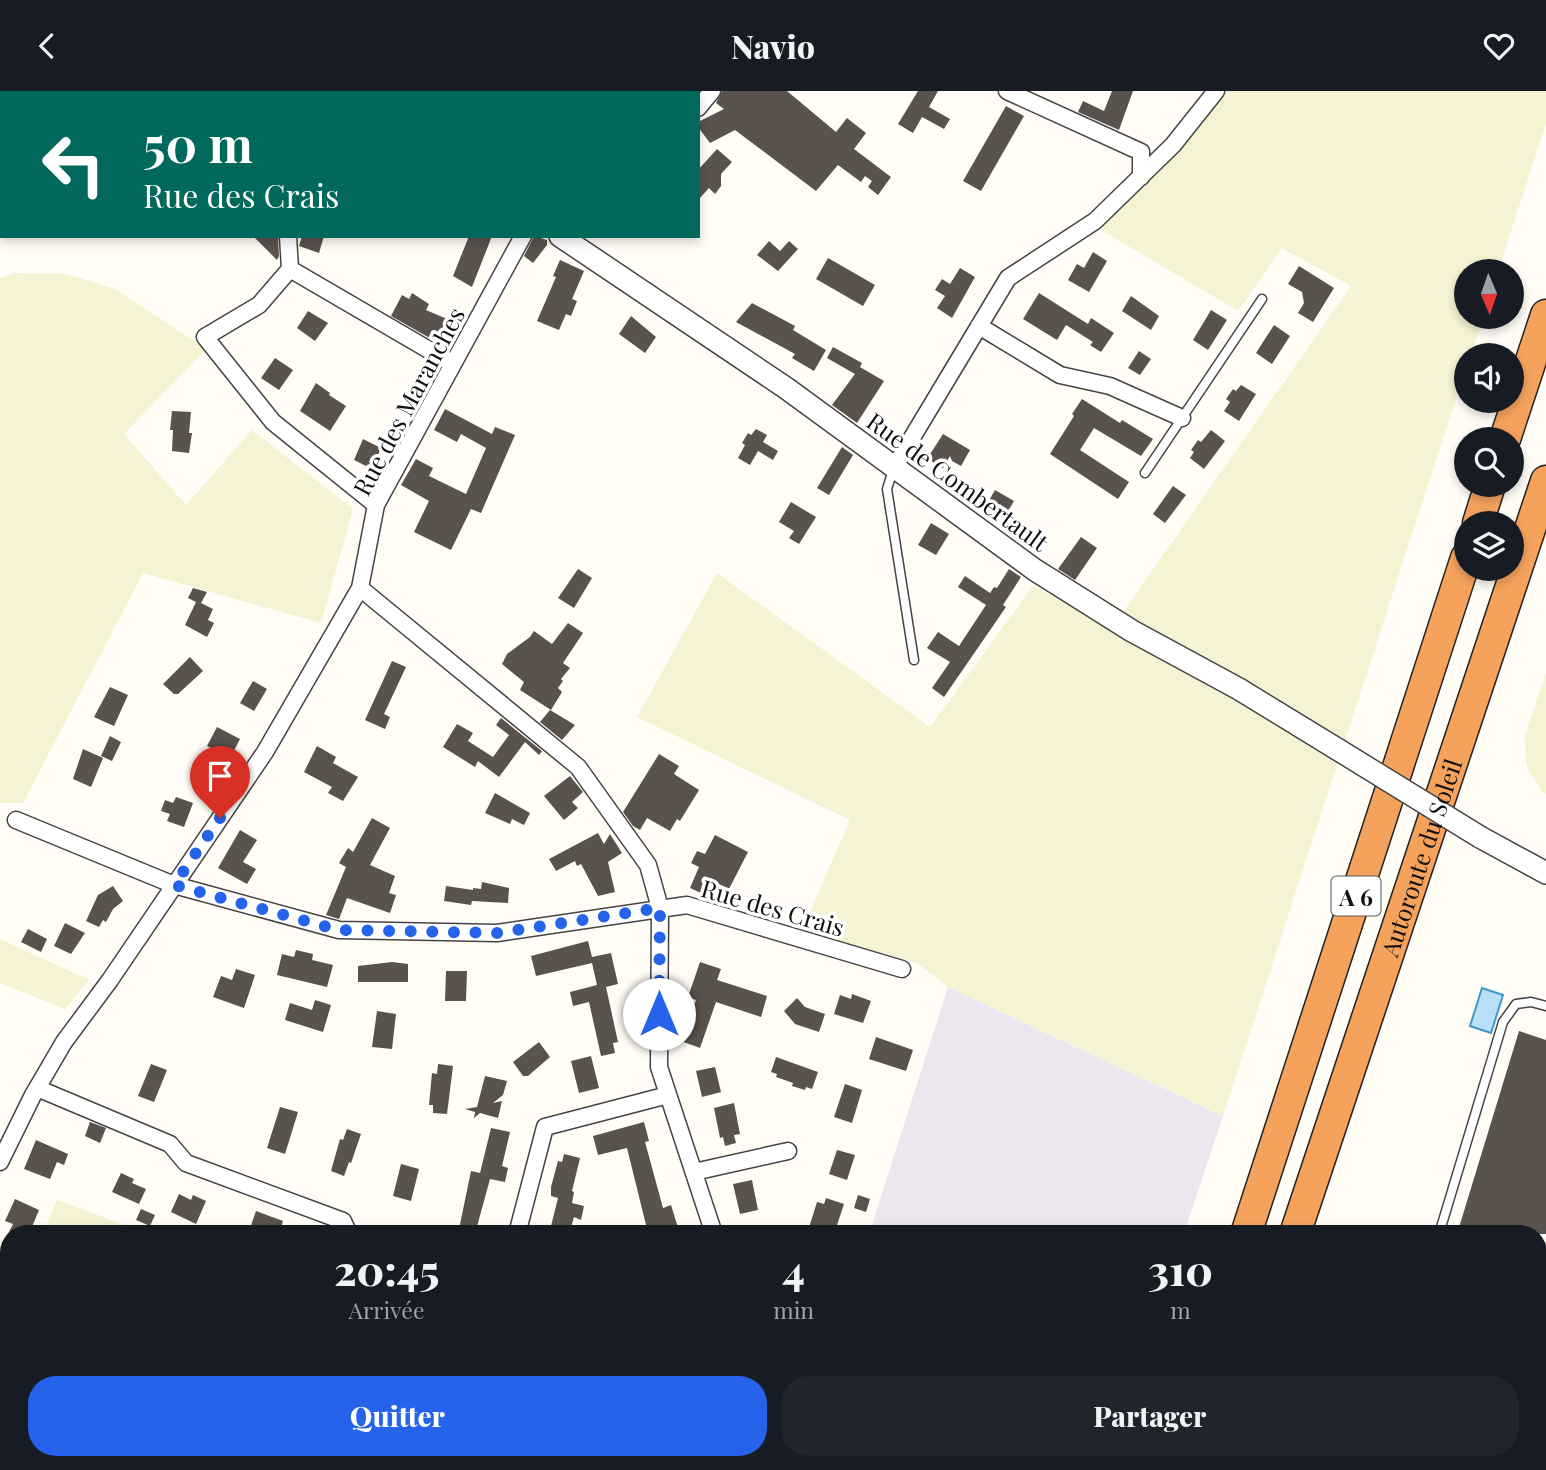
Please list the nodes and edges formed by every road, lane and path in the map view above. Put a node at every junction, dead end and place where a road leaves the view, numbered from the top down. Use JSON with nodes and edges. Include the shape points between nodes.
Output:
{"nodes":[{"id":1,"x":712,"y":91,"type":"edge"},
{"id":2,"x":1007,"y":91,"type":"edge"},
{"id":3,"x":1216,"y":91,"type":"edge"},
{"id":4,"x":700,"y":106,"type":"edge"},
{"id":5,"x":1141,"y":177,"type":"junction"},
{"id":6,"x":288,"y":238,"type":"edge"},
{"id":7,"x":522,"y":238,"type":"edge"},
{"id":8,"x":563,"y":238,"type":"edge"},
{"id":9,"x":290,"y":269,"type":"junction"},
{"id":10,"x":1262,"y":299,"type":"dead end"},
{"id":11,"x":1546,"y":315,"type":"edge"},
{"id":12,"x":979,"y":326,"type":"junction"},
{"id":13,"x":453,"y":364,"type":"junction"},
{"id":14,"x":1182,"y":418,"type":"junction"},
{"id":15,"x":1509,"y":427,"type":"edge"},
{"id":16,"x":895,"y":466,"type":"junction"},
{"id":17,"x":1145,"y":473,"type":"dead end"},
{"id":18,"x":1546,"y":481,"type":"edge"},
{"id":19,"x":376,"y":505,"type":"junction"},
{"id":20,"x":1459,"y":581,"type":"edge"},
{"id":21,"x":360,"y":587,"type":"junction"},
{"id":22,"x":914,"y":660,"type":"dead end"},
{"id":23,"x":16,"y":820,"type":"dead end"},
{"id":24,"x":1546,"y":873,"type":"edge"},
{"id":25,"x":174,"y":885,"type":"junction"},
{"id":26,"x":660,"y":908,"type":"junction"},
{"id":27,"x":902,"y":969,"type":"dead end"},
{"id":28,"x":1546,"y":1006,"type":"edge"},
{"id":29,"x":37,"y":1088,"type":"junction"},
{"id":30,"x":668,"y":1095,"type":"junction"},
{"id":31,"x":788,"y":1151,"type":"dead end"},
{"id":32,"x":0,"y":1162,"type":"edge"},
{"id":33,"x":694,"y":1173,"type":"junction"},
{"id":34,"x":344,"y":1225,"type":"edge"},
{"id":35,"x":519,"y":1225,"type":"edge"},
{"id":36,"x":711,"y":1225,"type":"edge"},
{"id":37,"x":1249,"y":1225,"type":"edge"},
{"id":38,"x":1297,"y":1225,"type":"edge"},
{"id":39,"x":1442,"y":1225,"type":"edge"}],
"edges":[{"from":1,"to":4,"type":"street"},
{"from":2,"to":5,"type":"street","via":[[1141,152]]},
{"from":3,"to":5,"type":"street"},
{"from":5,"to":12,"type":"street","via":[[1095,221],[1008,278]]},
{"from":6,"to":9,"type":"street"},
{"from":7,"to":13,"type":"street","name":"Rue des Maranches"},
{"from":8,"to":16,"type":"street","name":"Rue de Combertault"},
{"from":9,"to":13,"type":"street"},
{"from":9,"to":19,"type":"street","via":[[259,305],[205,337],[274,422]]},
{"from":10,"to":14,"type":"lane"},
{"from":11,"to":15,"type":"highway"},
{"from":12,"to":14,"type":"street","via":[[1060,375],[1110,386]]},
{"from":12,"to":16,"type":"street"},
{"from":13,"to":19,"type":"street","name":"Rue des Maranches"},
{"from":14,"to":17,"type":"lane"},
{"from":16,"to":22,"type":"lane","via":[[887,489]]},
{"from":16,"to":24,"type":"street","name":"Rue de Combertault","bridge":true,"via":[[1035,570],[1132,631],[1239,689]]},
{"from":18,"to":38,"type":"highway","name":"Autoroute du Soleil","number":"A 6"},
{"from":19,"to":21,"type":"street","name":"Rue des Maranches"},
{"from":20,"to":37,"type":"highway","name":"Autoroute du Soleil","number":"A 6"},
{"from":21,"to":25,"type":"street","name":"Rue des Maranches","via":[[265,752]]},
{"from":21,"to":26,"type":"street","via":[[578,767],[648,865]]},
{"from":23,"to":25,"type":"street","name":"Rue des Crais"},
{"from":25,"to":26,"type":"street","name":"Rue des Crais","via":[[339,930],[497,933]]},
{"from":25,"to":29,"type":"street","name":"Rue des Maranches"},
{"from":26,"to":27,"type":"street","name":"Rue des Crais","via":[[687,905]]},
{"from":26,"to":30,"type":"street","via":[[659,1067]]},
{"from":28,"to":39,"type":"lane","via":[[1516,1004],[1503,1021]]},
{"from":29,"to":32,"type":"street","name":"Rue des Maranches"},
{"from":29,"to":34,"type":"street","via":[[170,1144],[186,1163]]},
{"from":30,"to":33,"type":"street"},
{"from":30,"to":35,"type":"street","via":[[545,1127]]},
{"from":31,"to":33,"type":"street"},
{"from":33,"to":36,"type":"street"}]}
